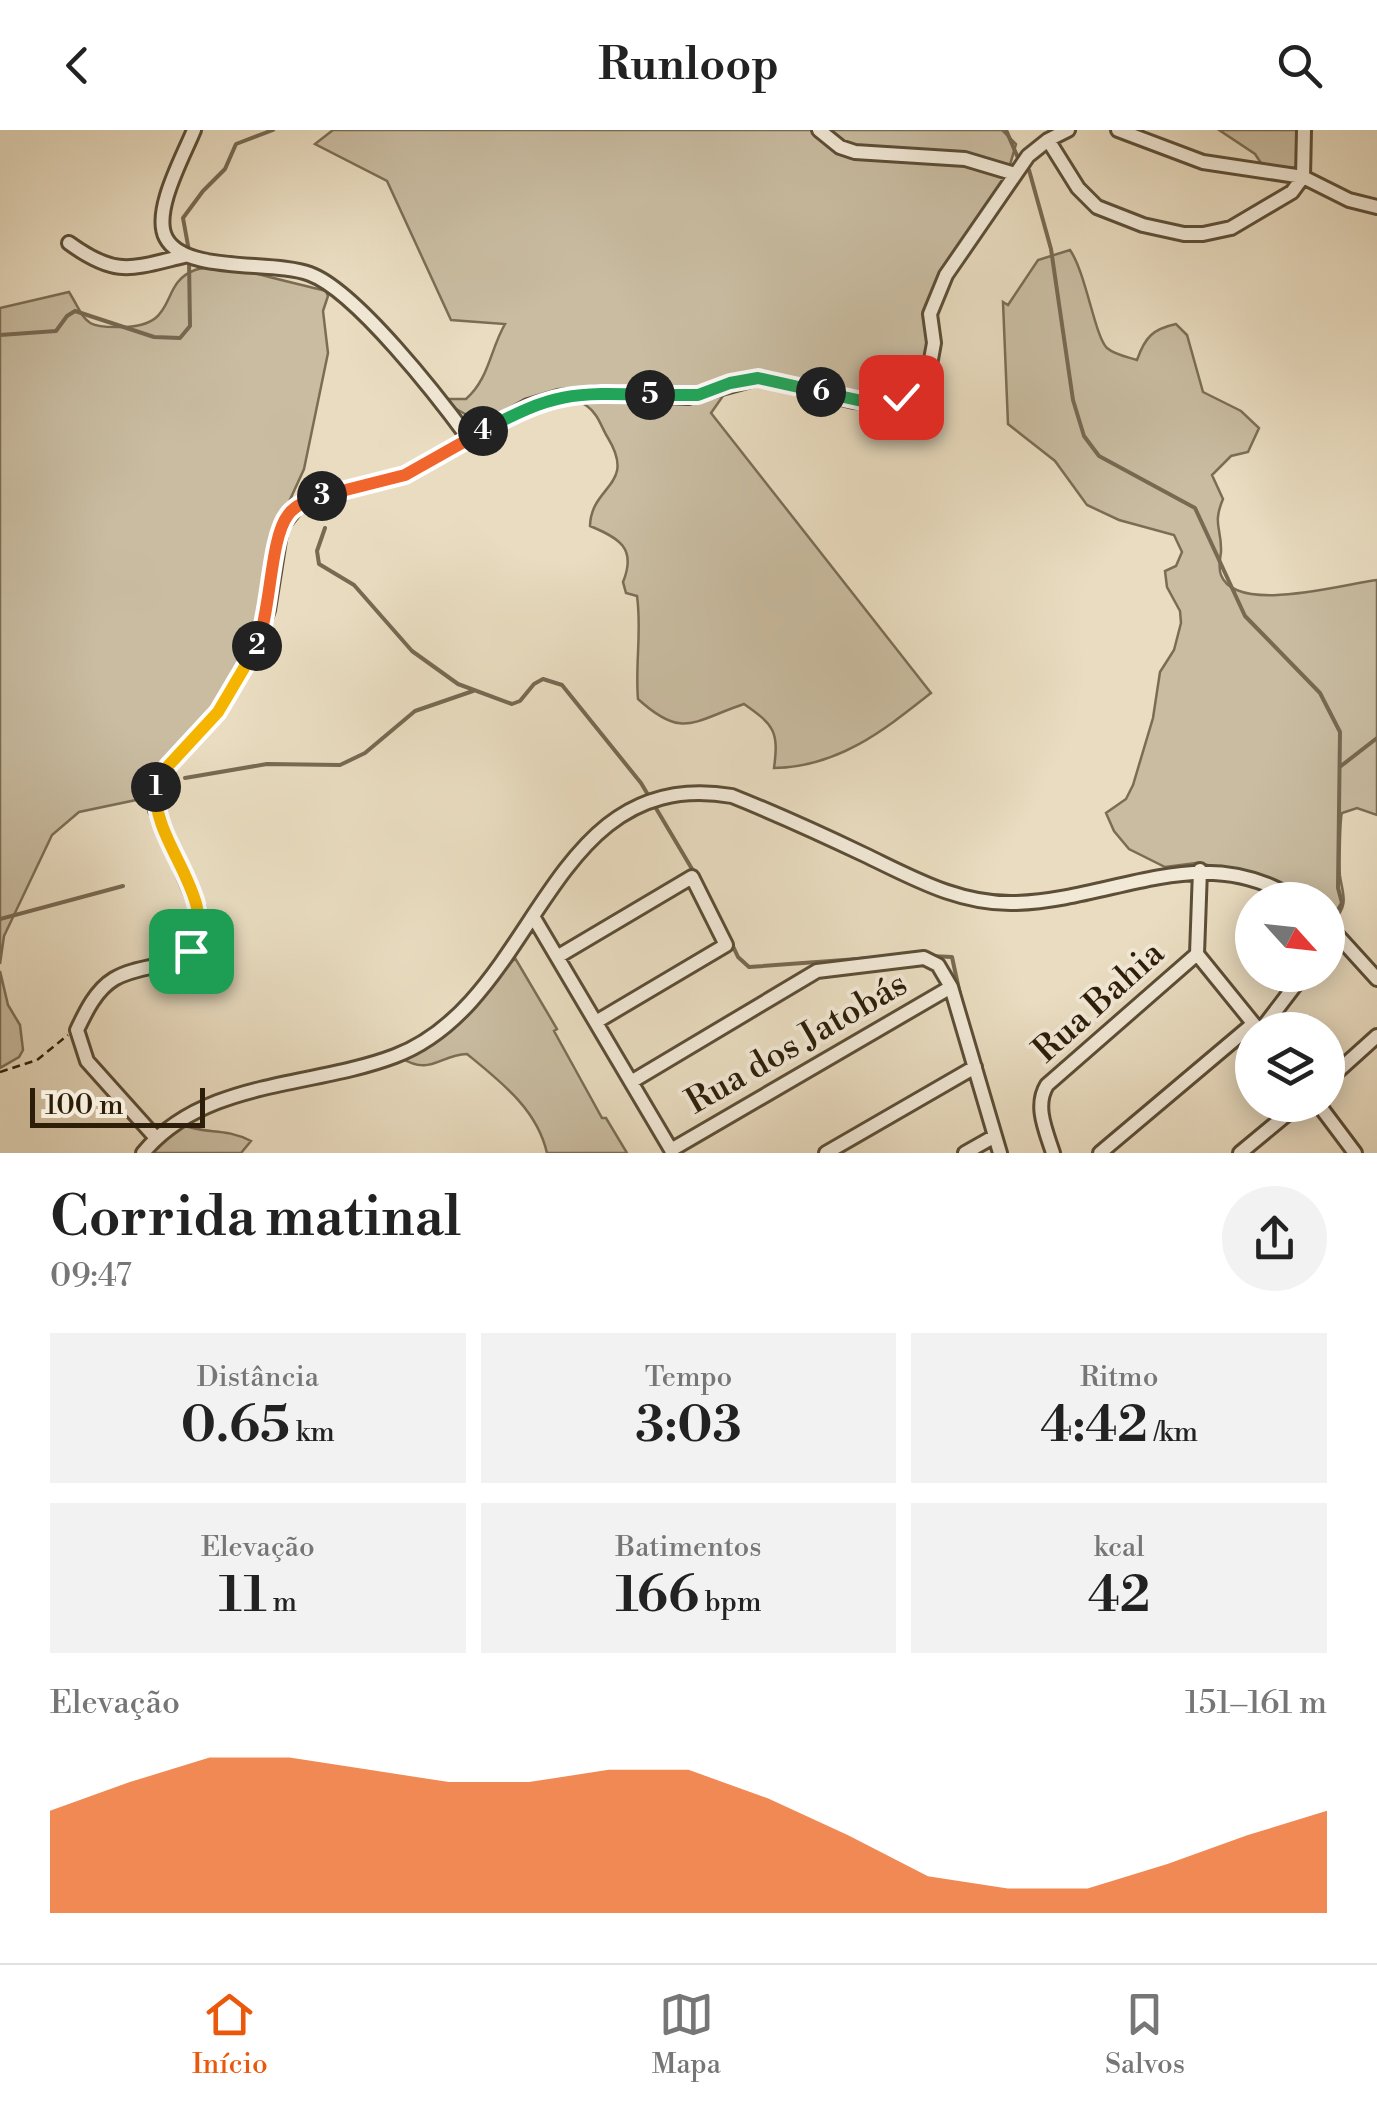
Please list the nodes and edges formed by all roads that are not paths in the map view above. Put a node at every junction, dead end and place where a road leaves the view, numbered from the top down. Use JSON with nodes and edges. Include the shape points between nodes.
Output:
{"nodes":[{"id":1,"x":194,"y":130,"type":"edge"},
{"id":2,"x":819,"y":130,"type":"edge"},
{"id":3,"x":1068,"y":130,"type":"edge"},
{"id":4,"x":1118,"y":130,"type":"edge"},
{"id":5,"x":1304,"y":130,"type":"edge"},
{"id":6,"x":1048,"y":140,"type":"junction"},
{"id":7,"x":1015,"y":174,"type":"junction"},
{"id":8,"x":1303,"y":177,"type":"junction"},
{"id":9,"x":1377,"y":207,"type":"edge"},
{"id":10,"x":69,"y":243,"type":"dead end"},
{"id":11,"x":184,"y":256,"type":"junction"},
{"id":12,"x":469,"y":439,"type":"junction"},
{"id":13,"x":1200,"y":870,"type":"junction"},
{"id":14,"x":1262,"y":882,"type":"edge"},
{"id":15,"x":534,"y":918,"type":"junction"},
{"id":16,"x":1345,"y":949,"type":"edge"},
{"id":17,"x":1197,"y":954,"type":"junction"},
{"id":18,"x":557,"y":957,"type":"junction"},
{"id":19,"x":1377,"y":980,"type":"edge"},
{"id":20,"x":951,"y":987,"type":"junction"},
{"id":21,"x":1289,"y":992,"type":"edge"},
{"id":22,"x":1245,"y":1012,"type":"edge"},
{"id":23,"x":1272,"y":1012,"type":"edge"},
{"id":24,"x":596,"y":1022,"type":"junction"},
{"id":25,"x":1377,"y":1036,"type":"edge"},
{"id":26,"x":1235,"y":1046,"type":"edge"},
{"id":27,"x":1345,"y":1065,"type":"edge"},
{"id":28,"x":975,"y":1067,"type":"junction"},
{"id":29,"x":631,"y":1082,"type":"junction"},
{"id":30,"x":1277,"y":1122,"type":"edge"},
{"id":31,"x":1332,"y":1122,"type":"edge"},
{"id":32,"x":995,"y":1136,"type":"junction"},
{"id":33,"x":156,"y":1138,"type":"junction"},
{"id":34,"x":672,"y":1151,"type":"edge"},
{"id":35,"x":143,"y":1153,"type":"edge"},
{"id":36,"x":826,"y":1153,"type":"edge"},
{"id":37,"x":965,"y":1153,"type":"edge"},
{"id":38,"x":1000,"y":1153,"type":"edge"},
{"id":39,"x":1053,"y":1153,"type":"edge"},
{"id":40,"x":1100,"y":1153,"type":"edge"},
{"id":41,"x":1240,"y":1153,"type":"edge"},
{"id":42,"x":1355,"y":1153,"type":"edge"}],
"edges":[{"from":1,"to":11,"type":"street","via":[[161,213],[168,242]]},
{"from":2,"to":7,"type":"street","via":[[855,152],[965,159]]},
{"from":3,"to":6,"type":"street"},
{"from":4,"to":8,"type":"street","via":[[1203,162]]},
{"from":5,"to":8,"type":"street"},
{"from":6,"to":7,"type":"street"},
{"from":6,"to":8,"type":"street","via":[[1096,208],[1184,234],[1231,228],[1292,192]]},
{"from":7,"to":12,"type":"street","via":[[936,291],[930,364],[901,397],[854,400],[758,378],[688,396],[574,394],[528,406]]},
{"from":8,"to":9,"type":"street"},
{"from":10,"to":11,"type":"street","via":[[88,258],[121,268]]},
{"from":11,"to":12,"type":"street","via":[[286,268],[328,282],[415,371]]},
{"from":12,"to":33,"type":"street","via":[[405,475],[318,497],[288,515],[254,653],[218,712],[156,786],[156,810],[198,908],[197,941],[176,963],[113,980],[77,1030],[87,1061]]},
{"from":13,"to":14,"type":"street"},
{"from":13,"to":15,"type":"street","via":[[1080,895],[979,901],[940,890],[732,796],[694,791],[638,804],[597,832]]},
{"from":13,"to":17,"type":"street"},
{"from":15,"to":18,"type":"street"},
{"from":15,"to":33,"type":"street","via":[[458,1015],[418,1045],[206,1104]]},
{"from":16,"to":19,"type":"street"},
{"from":17,"to":22,"type":"street"},
{"from":17,"to":39,"type":"street","name":"Rua Bahia","via":[[1048,1085],[1041,1110]]},
{"from":18,"to":24,"type":"street"},
{"from":18,"to":24,"type":"street","via":[[692,877],[726,946]]},
{"from":20,"to":28,"type":"street"},
{"from":20,"to":29,"type":"street","via":[[938,965],[924,958],[817,971]]},
{"from":20,"to":34,"type":"street","name":"Rua dos Jatobás"},
{"from":21,"to":23,"type":"street"},
{"from":24,"to":29,"type":"street"},
{"from":25,"to":27,"type":"street"},
{"from":26,"to":40,"type":"street"},
{"from":28,"to":32,"type":"street"},
{"from":28,"to":36,"type":"street"},
{"from":29,"to":34,"type":"street"},
{"from":30,"to":41,"type":"street"},
{"from":31,"to":42,"type":"street"},
{"from":32,"to":37,"type":"street"},
{"from":32,"to":38,"type":"street"},
{"from":33,"to":35,"type":"street"}]}
